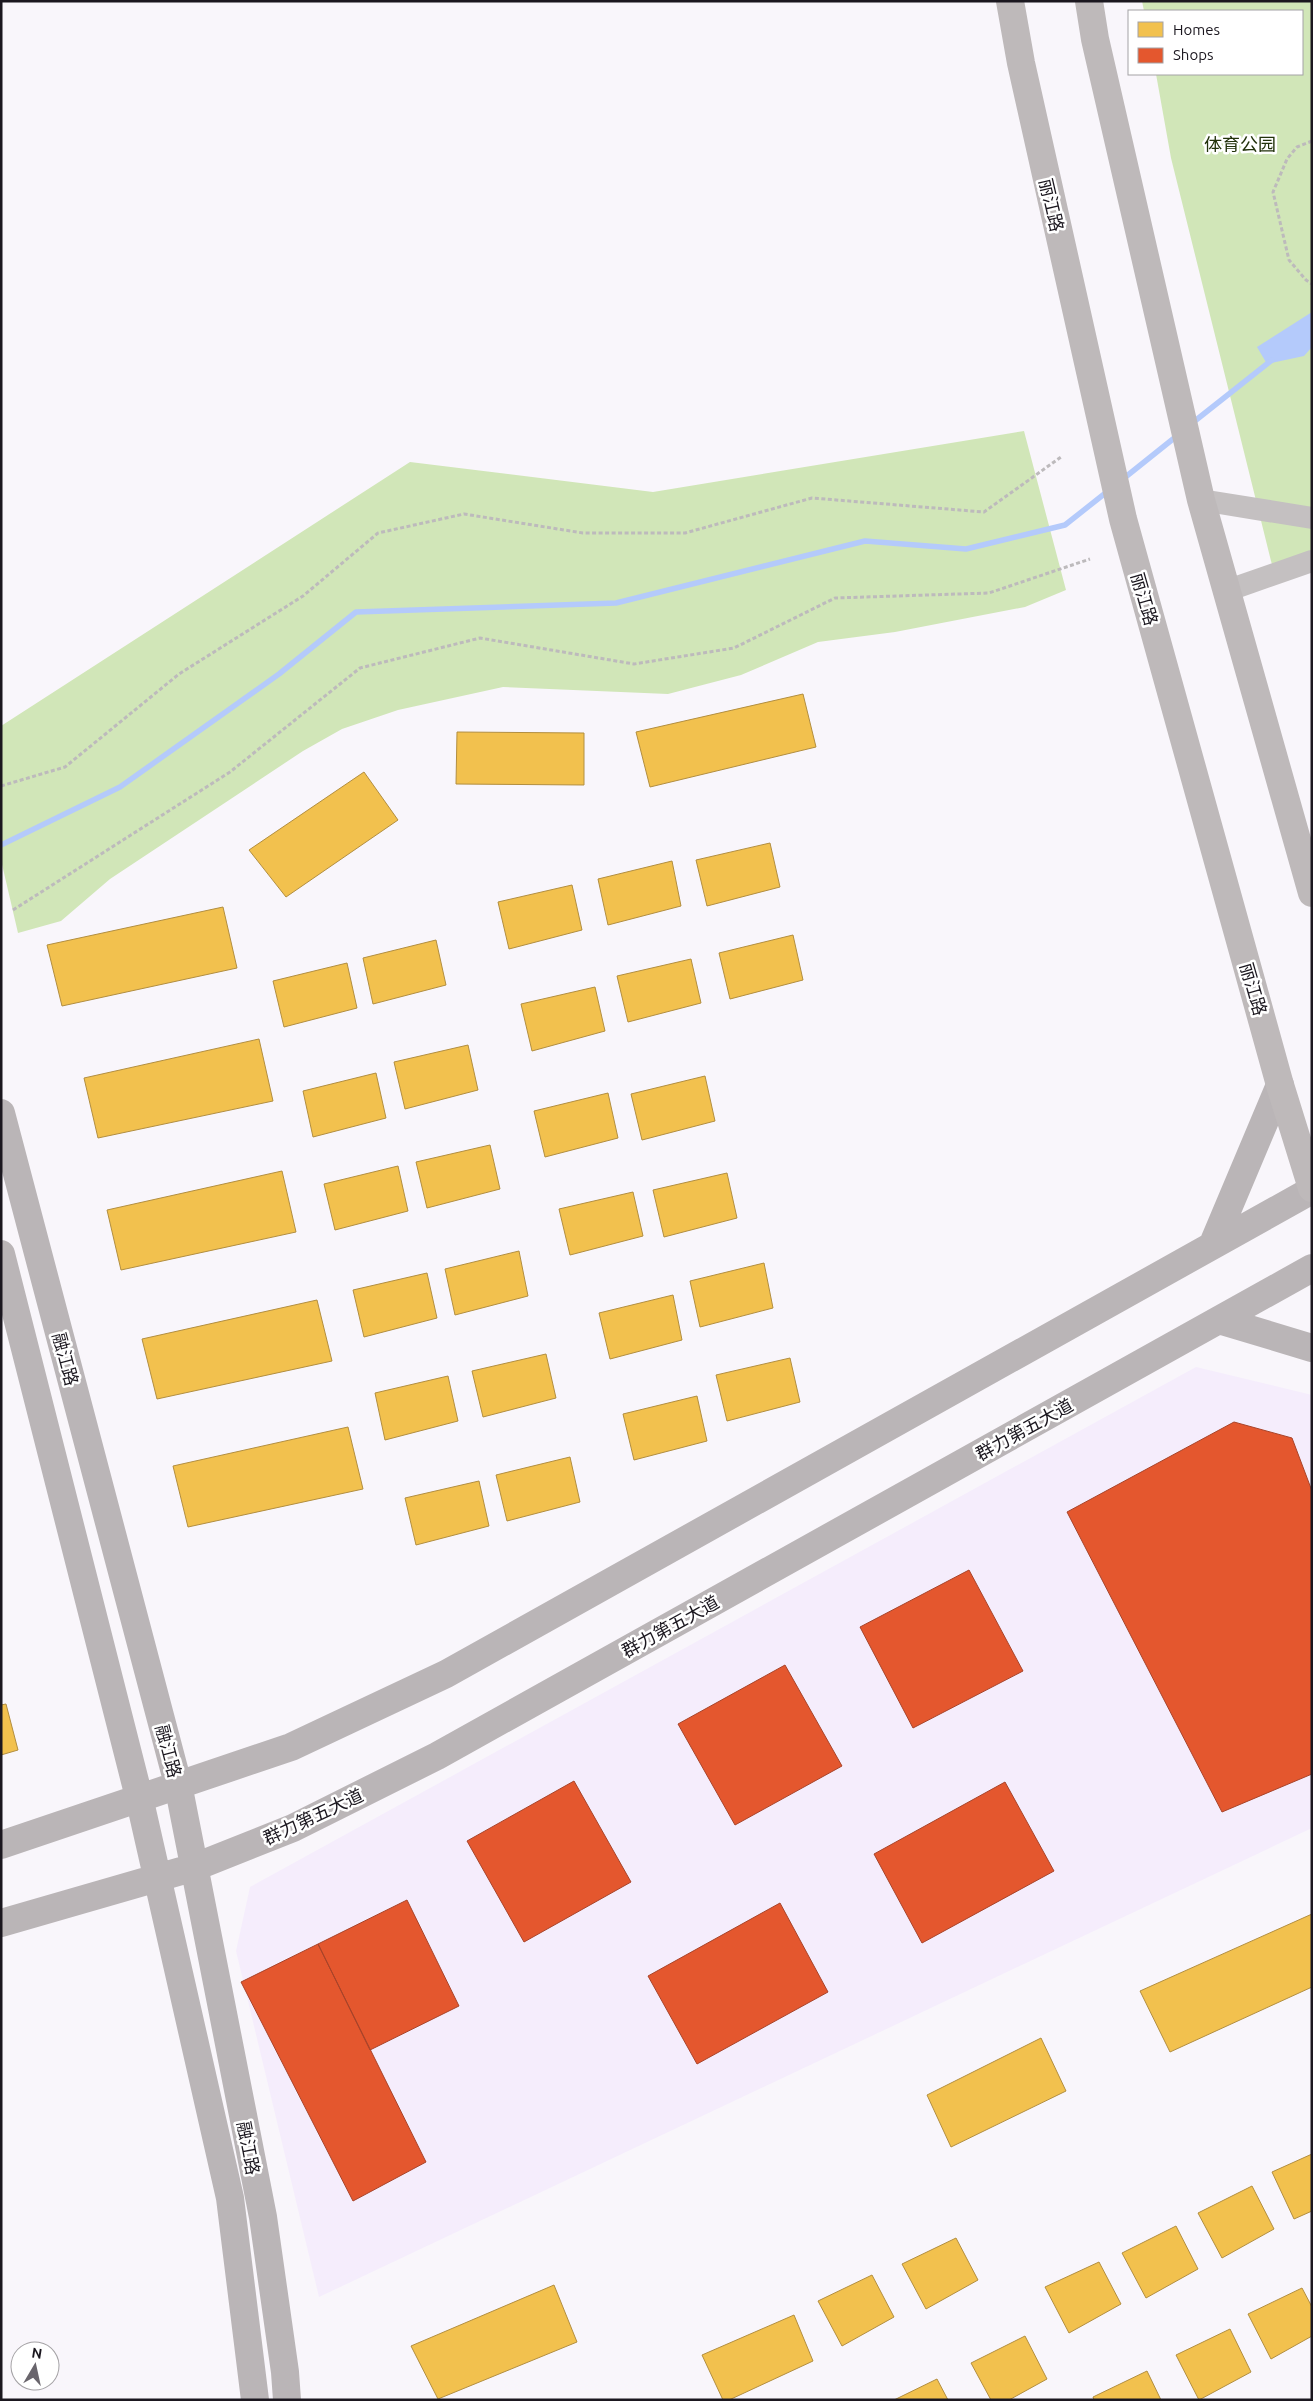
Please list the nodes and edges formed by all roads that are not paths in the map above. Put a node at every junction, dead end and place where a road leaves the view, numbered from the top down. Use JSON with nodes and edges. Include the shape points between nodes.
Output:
{"nodes":[{"id":1,"x":1010,"y":1,"type":"edge"},
{"id":2,"x":1089,"y":1,"type":"edge"},
{"id":3,"x":1201,"y":500,"type":"junction"},
{"id":4,"x":1312,"y":518,"type":"edge"},
{"id":5,"x":1312,"y":561,"type":"edge"},
{"id":6,"x":1226,"y":591,"type":"junction"},
{"id":7,"x":1312,"y":893,"type":"edge"},
{"id":8,"x":1280,"y":1085,"type":"junction"},
{"id":9,"x":1,"y":1113,"type":"edge"},
{"id":10,"x":1312,"y":1189,"type":"edge"},
{"id":11,"x":1213,"y":1244,"type":"junction"},
{"id":12,"x":1,"y":1254,"type":"edge"},
{"id":13,"x":1312,"y":1268,"type":"edge"},
{"id":14,"x":1219,"y":1320,"type":"junction"},
{"id":15,"x":1312,"y":1348,"type":"edge"},
{"id":16,"x":178,"y":1784,"type":"junction"},
{"id":17,"x":139,"y":1797,"type":"junction"},
{"id":18,"x":1,"y":1845,"type":"edge"},
{"id":19,"x":195,"y":1867,"type":"junction"},
{"id":20,"x":158,"y":1877,"type":"junction"},
{"id":21,"x":1,"y":1922,"type":"edge"},
{"id":22,"x":255,"y":2400,"type":"edge"},
{"id":23,"x":287,"y":2400,"type":"edge"}],
"edges":[{"from":1,"to":8,"type":"main road","name":"丽江路","via":[[1020,64],[1123,519]]},
{"from":2,"to":3,"type":"main road"},
{"from":3,"to":4,"type":"street"},
{"from":3,"to":6,"type":"main road"},
{"from":5,"to":6,"type":"street"},
{"from":6,"to":7,"type":"main road"},
{"from":8,"to":10,"type":"main road","name":"丽江路"},
{"from":8,"to":11,"type":"main road"},
{"from":9,"to":16,"type":"main road","name":"融江路"},
{"from":10,"to":11,"type":"main road"},
{"from":11,"to":16,"type":"main road","via":[[446,1674],[291,1747]]},
{"from":12,"to":17,"type":"main road","name":"融江路"},
{"from":13,"to":14,"type":"main road","name":"群力第五大道"},
{"from":14,"to":15,"type":"main road"},
{"from":14,"to":19,"type":"main road","name":"群力第五大道","via":[[436,1756],[292,1828]]},
{"from":16,"to":17,"type":"main road"},
{"from":16,"to":19,"type":"main road","name":"融江路"},
{"from":17,"to":18,"type":"main road"},
{"from":17,"to":20,"type":"main road","name":"融江路"},
{"from":19,"to":20,"type":"main road","name":"群力第五大道"},
{"from":19,"to":23,"type":"main road","name":"融江路","via":[[263,2217]]},
{"from":20,"to":21,"type":"main road","name":"群力第五大道"},
{"from":20,"to":22,"type":"main road","name":"融江路","via":[[230,2198]]}]}
